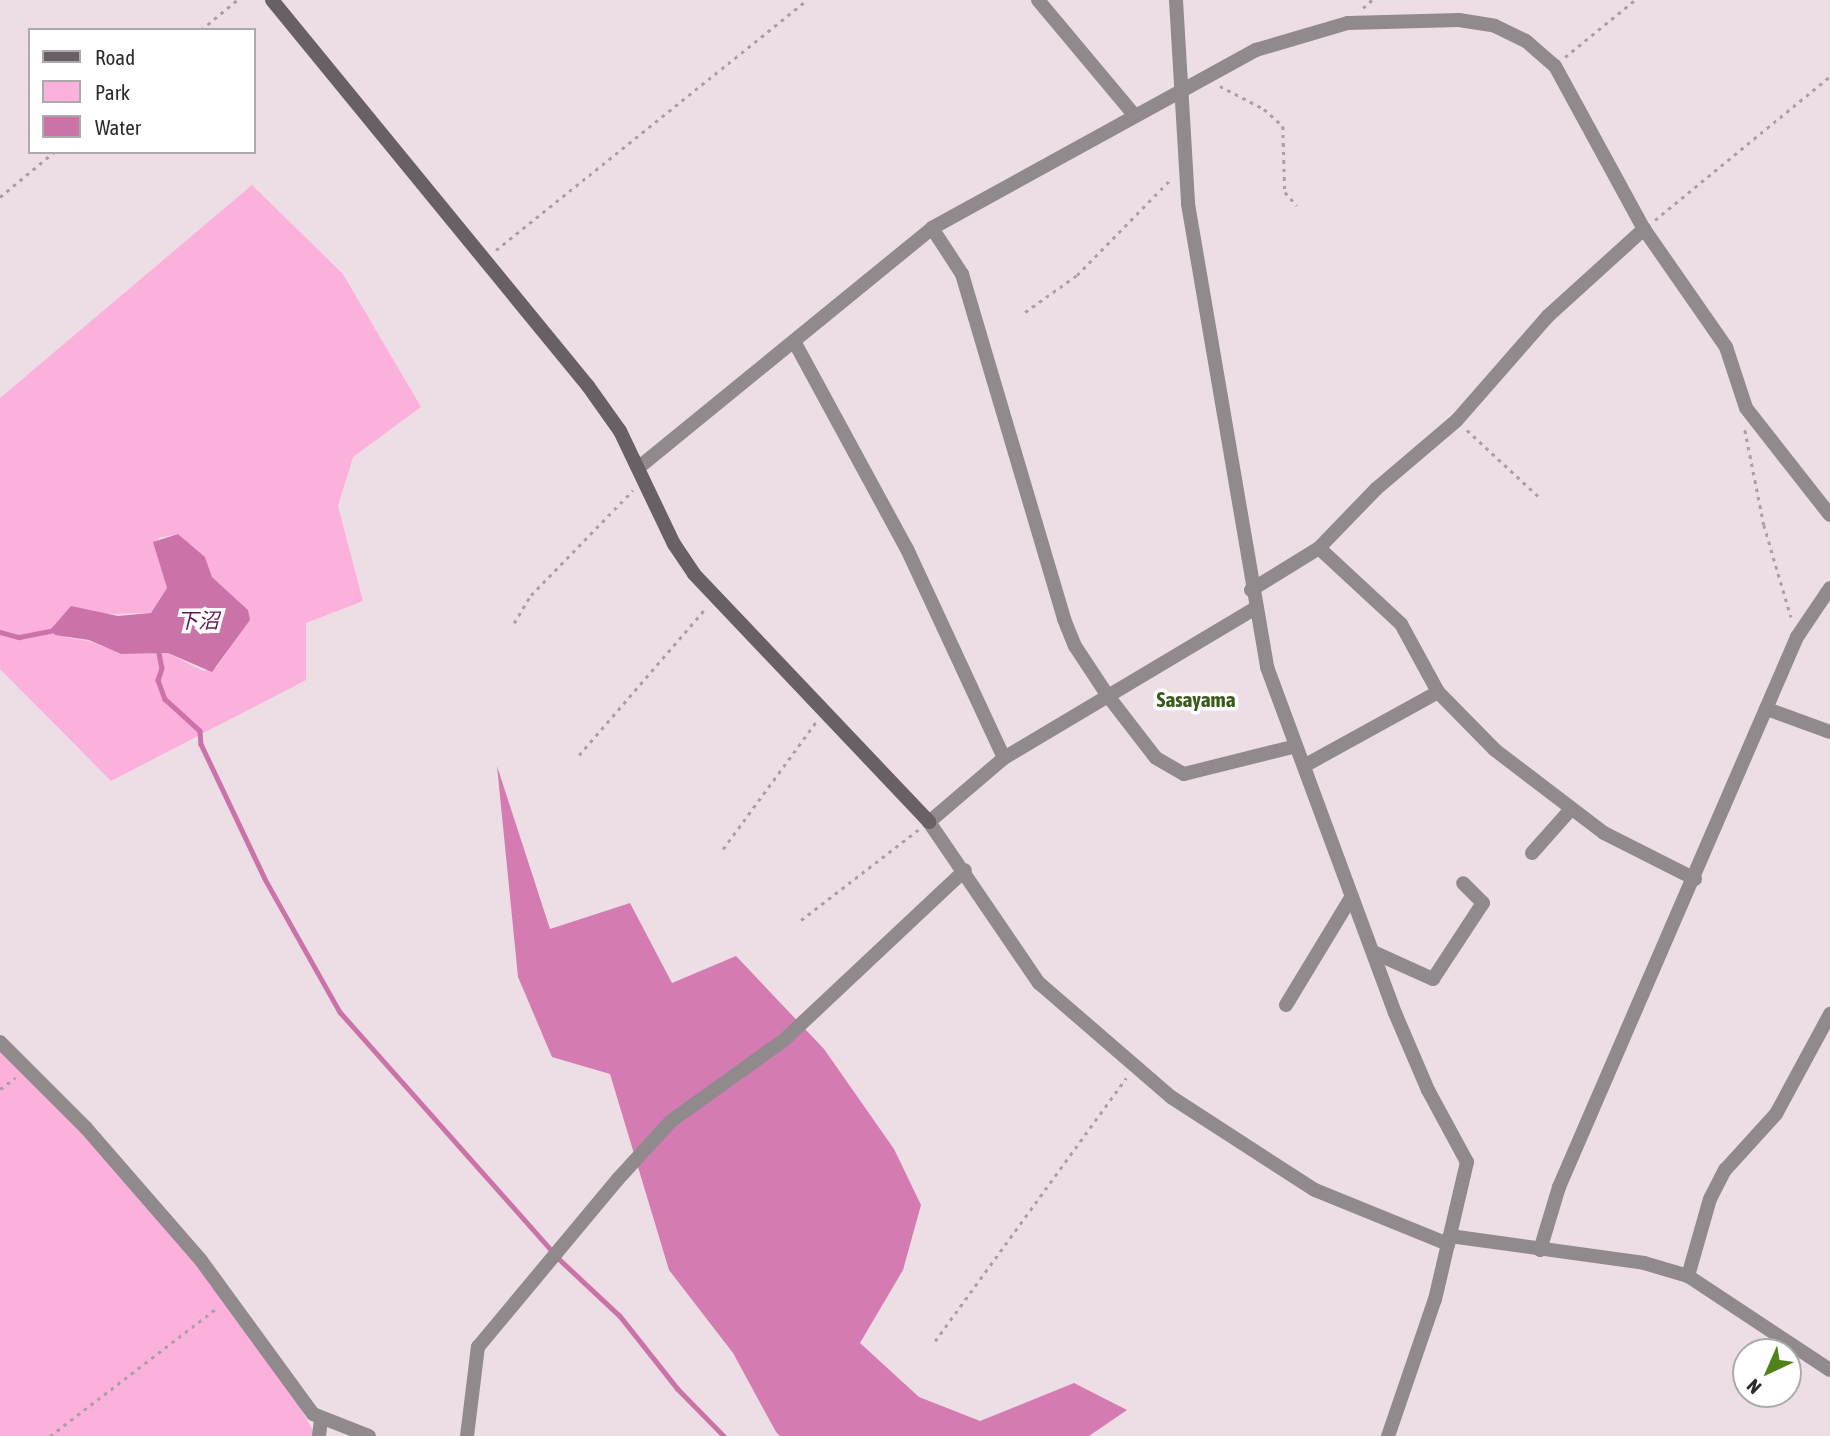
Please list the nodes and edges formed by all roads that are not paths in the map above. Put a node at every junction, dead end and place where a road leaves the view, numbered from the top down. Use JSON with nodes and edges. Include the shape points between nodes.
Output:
{"nodes":[{"id":1,"x":272,"y":0,"type":"edge"},
{"id":2,"x":1038,"y":0,"type":"edge"},
{"id":3,"x":1176,"y":0,"type":"edge"},
{"id":4,"x":1179,"y":94,"type":"junction"},
{"id":5,"x":1135,"y":117,"type":"junction"},
{"id":6,"x":932,"y":228,"type":"junction"},
{"id":7,"x":1644,"y":229,"type":"junction"},
{"id":8,"x":795,"y":343,"type":"junction"},
{"id":9,"x":640,"y":474,"type":"junction"},
{"id":10,"x":1830,"y":515,"type":"edge"},
{"id":11,"x":1319,"y":548,"type":"junction"},
{"id":12,"x":1830,"y":588,"type":"edge"},
{"id":13,"x":1251,"y":590,"type":"junction"},
{"id":14,"x":1254,"y":609,"type":"junction"},
{"id":15,"x":1438,"y":692,"type":"junction"},
{"id":16,"x":1108,"y":696,"type":"junction"},
{"id":17,"x":1767,"y":709,"type":"junction"},
{"id":18,"x":1830,"y":732,"type":"edge"},
{"id":19,"x":1296,"y":746,"type":"junction"},
{"id":20,"x":1004,"y":758,"type":"junction"},
{"id":21,"x":1304,"y":766,"type":"junction"},
{"id":22,"x":1571,"y":808,"type":"junction"},
{"id":23,"x":929,"y":822,"type":"junction"},
{"id":24,"x":1532,"y":853,"type":"dead end"},
{"id":25,"x":965,"y":870,"type":"junction"},
{"id":26,"x":1695,"y":878,"type":"junction"},
{"id":27,"x":1463,"y":883,"type":"dead end"},
{"id":28,"x":1352,"y":895,"type":"junction"},
{"id":29,"x":1373,"y":952,"type":"junction"},
{"id":30,"x":1286,"y":1004,"type":"dead end"},
{"id":31,"x":1830,"y":1014,"type":"edge"},
{"id":32,"x":0,"y":1042,"type":"edge"},
{"id":33,"x":1449,"y":1240,"type":"junction"},
{"id":34,"x":1540,"y":1250,"type":"junction"},
{"id":35,"x":1688,"y":1276,"type":"junction"},
{"id":36,"x":1830,"y":1370,"type":"edge"},
{"id":37,"x":321,"y":1419,"type":"junction"},
{"id":38,"x":319,"y":1436,"type":"edge"},
{"id":39,"x":369,"y":1436,"type":"edge"},
{"id":40,"x":467,"y":1436,"type":"edge"},
{"id":41,"x":1388,"y":1436,"type":"edge"}],
"edges":[{"from":1,"to":9,"type":"street","via":[[588,386],[620,431]]},
{"from":2,"to":5,"type":"street"},
{"from":3,"to":4,"type":"street"},
{"from":4,"to":5,"type":"street"},
{"from":4,"to":7,"type":"street","via":[[1256,50],[1348,23],[1458,20],[1495,26],[1525,41],[1555,66]]},
{"from":4,"to":13,"type":"street","via":[[1185,167]]},
{"from":5,"to":6,"type":"street"},
{"from":6,"to":8,"type":"street"},
{"from":6,"to":16,"type":"street","via":[[962,274],[1064,619],[1075,646]]},
{"from":7,"to":10,"type":"street","via":[[1726,347],[1746,408]]},
{"from":7,"to":11,"type":"street","via":[[1548,316],[1457,420],[1376,489]]},
{"from":8,"to":9,"type":"street"},
{"from":8,"to":20,"type":"street","via":[[907,549]]},
{"from":9,"to":23,"type":"street","via":[[674,544],[716,597]]},
{"from":11,"to":13,"type":"street"},
{"from":11,"to":15,"type":"street","via":[[1401,624]]},
{"from":12,"to":17,"type":"street","via":[[1797,636]]},
{"from":13,"to":14,"type":"street"},
{"from":14,"to":16,"type":"street"},
{"from":14,"to":19,"type":"street","via":[[1267,667]]},
{"from":15,"to":21,"type":"street"},
{"from":15,"to":22,"type":"street","via":[[1495,750]]},
{"from":16,"to":19,"type":"street","via":[[1156,758],[1184,774]]},
{"from":16,"to":20,"type":"street"},
{"from":17,"to":18,"type":"street"},
{"from":17,"to":26,"type":"street"},
{"from":19,"to":21,"type":"street"},
{"from":20,"to":23,"type":"street"},
{"from":21,"to":28,"type":"street"},
{"from":22,"to":24,"type":"street"},
{"from":22,"to":26,"type":"street","via":[[1604,833]]},
{"from":23,"to":25,"type":"street"},
{"from":25,"to":33,"type":"street","via":[[1039,983],[1171,1097],[1315,1189]]},
{"from":25,"to":40,"type":"street","via":[[784,1040],[671,1121],[618,1179],[478,1347]]},
{"from":26,"to":34,"type":"street","via":[[1559,1187]]},
{"from":27,"to":29,"type":"street","via":[[1483,903],[1433,979]]},
{"from":28,"to":29,"type":"street"},
{"from":28,"to":30,"type":"street"},
{"from":29,"to":33,"type":"street","via":[[1428,1090],[1467,1162]]},
{"from":31,"to":35,"type":"street","via":[[1776,1114],[1725,1170],[1710,1199]]},
{"from":32,"to":37,"type":"street","via":[[86,1128],[200,1259]]},
{"from":33,"to":34,"type":"street"},
{"from":33,"to":41,"type":"street","via":[[1415,1365]]},
{"from":34,"to":35,"type":"street","via":[[1644,1263]]},
{"from":35,"to":36,"type":"street"},
{"from":37,"to":38,"type":"street"},
{"from":37,"to":39,"type":"street"}]}
